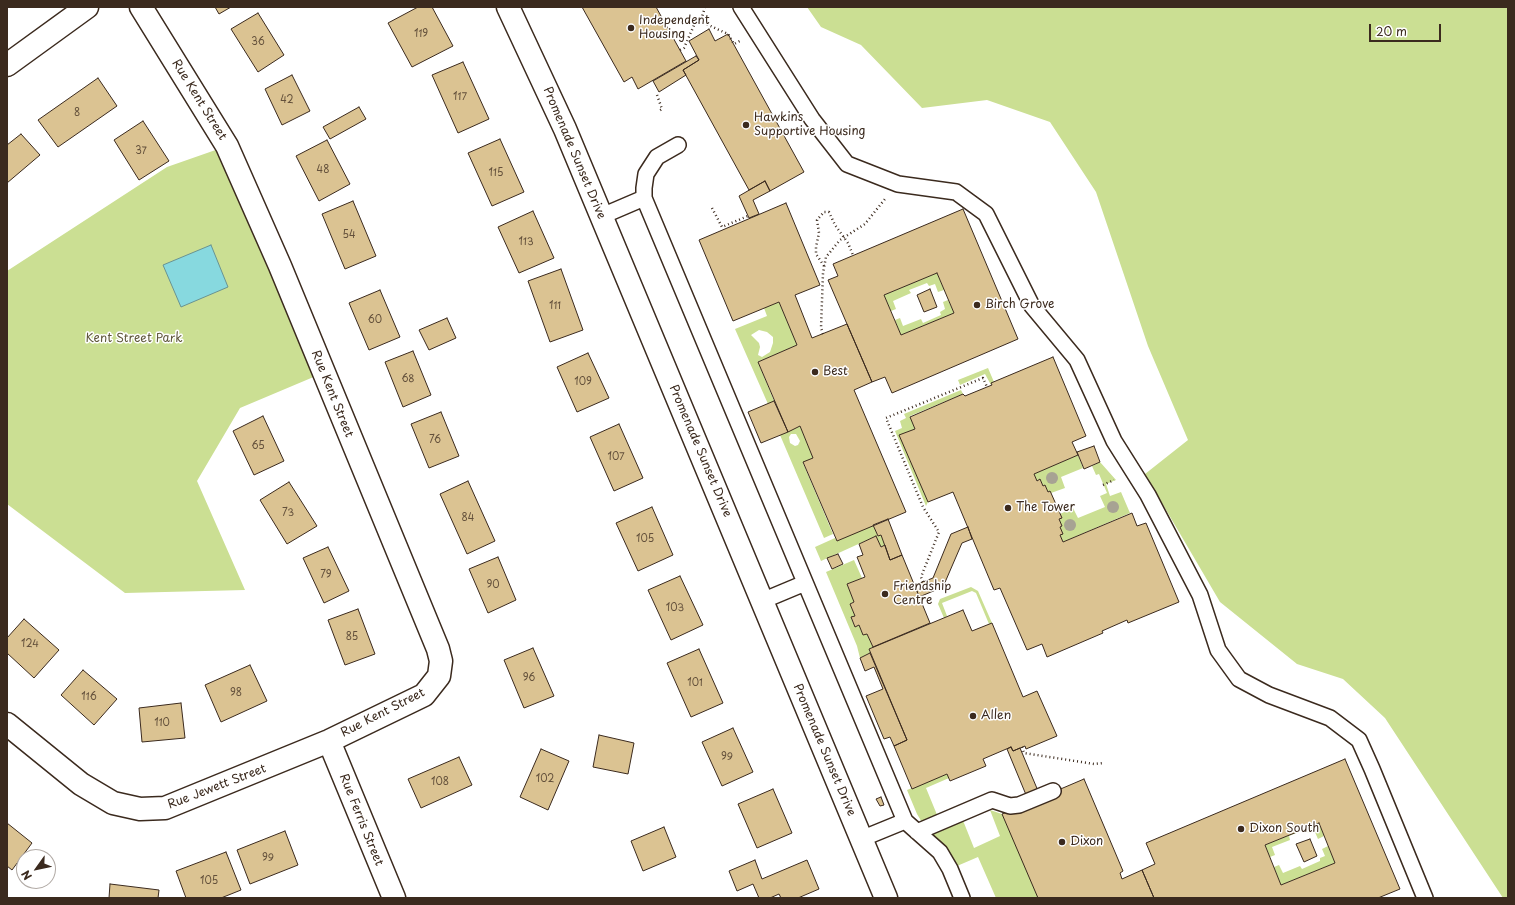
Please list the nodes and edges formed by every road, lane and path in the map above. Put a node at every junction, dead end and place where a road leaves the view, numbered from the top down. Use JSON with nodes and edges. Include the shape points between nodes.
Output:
{"nodes":[{"id":1,"x":86,"y":7,"type":"edge"},
{"id":2,"x":141,"y":7,"type":"edge"},
{"id":3,"x":508,"y":7,"type":"edge"},
{"id":4,"x":705,"y":7,"type":"edge"},
{"id":5,"x":741,"y":7,"type":"edge"},
{"id":6,"x":702,"y":19,"type":"junction"},
{"id":7,"x":756,"y":31,"type":"junction"},
{"id":8,"x":680,"y":50,"type":"dead end"},
{"id":9,"x":7,"y":65,"type":"edge"},
{"id":10,"x":657,"y":96,"type":"dead end"},
{"id":11,"x":659,"y":111,"type":"dead end"},
{"id":12,"x":678,"y":145,"type":"dead end"},
{"id":13,"x":898,"y":184,"type":"junction"},
{"id":14,"x":644,"y":198,"type":"junction"},
{"id":15,"x":712,"y":208,"type":"dead end"},
{"id":16,"x":602,"y":216,"type":"junction"},
{"id":17,"x":748,"y":216,"type":"dead end"},
{"id":18,"x":844,"y":238,"type":"junction"},
{"id":19,"x":853,"y":255,"type":"dead end"},
{"id":20,"x":824,"y":266,"type":"junction"},
{"id":21,"x":823,"y":334,"type":"dead end"},
{"id":22,"x":987,"y":387,"type":"dead end"},
{"id":23,"x":923,"y":582,"type":"dead end"},
{"id":24,"x":805,"y":583,"type":"junction"},
{"id":25,"x":762,"y":601,"type":"junction"},
{"id":26,"x":7,"y":724,"type":"edge"},
{"id":27,"x":329,"y":741,"type":"junction"},
{"id":28,"x":1022,"y":747,"type":"dead end"},
{"id":29,"x":1103,"y":762,"type":"dead end"},
{"id":30,"x":1053,"y":791,"type":"dead end"},
{"id":31,"x":905,"y":820,"type":"junction"},
{"id":32,"x":917,"y":832,"type":"junction"},
{"id":33,"x":861,"y":839,"type":"junction"},
{"id":34,"x":394,"y":898,"type":"edge"},
{"id":35,"x":886,"y":898,"type":"edge"},
{"id":36,"x":962,"y":898,"type":"edge"},
{"id":37,"x":1425,"y":898,"type":"edge"}],
"edges":[{"from":1,"to":9,"type":"street"},
{"from":2,"to":27,"type":"street","name":"Rue Kent Street","via":[[228,146],[438,649],[441,662],[439,676],[424,695]]},
{"from":3,"to":16,"type":"street","name":"Promenade Sunset Drive"},
{"from":4,"to":6,"type":"path"},
{"from":5,"to":7,"type":"lane"},
{"from":6,"to":7,"type":"path","via":[[704,23],[728,34],[734,44]]},
{"from":6,"to":8,"type":"path","via":[[695,23],[684,48]]},
{"from":7,"to":13,"type":"lane","via":[[812,119],[847,164]]},
{"from":10,"to":11,"type":"path","via":[[662,109]]},
{"from":12,"to":14,"type":"lane","via":[[657,157],[646,174]]},
{"from":13,"to":18,"type":"path","via":[[866,224]]},
{"from":13,"to":37,"type":"lane","via":[[956,192],[986,214],[1032,306],[1077,360],[1114,440],[1148,495],[1200,595],[1218,650],[1238,679],[1269,695],[1330,718],[1359,740]]},
{"from":14,"to":16,"type":"lane"},
{"from":14,"to":24,"type":"lane"},
{"from":15,"to":17,"type":"path","via":[[722,227]]},
{"from":16,"to":25,"type":"street","name":"Promenade Sunset Drive"},
{"from":18,"to":19,"type":"path"},
{"from":18,"to":20,"type":"path","via":[[833,247],[826,257]]},
{"from":18,"to":20,"type":"path","via":[[828,212],[819,216],[816,254]]},
{"from":20,"to":21,"type":"path","via":[[821,328]]},
{"from":22,"to":23,"type":"path","via":[[984,378],[886,418],[923,507],[938,532],[921,577]]},
{"from":24,"to":25,"type":"lane"},
{"from":24,"to":31,"type":"lane"},
{"from":25,"to":33,"type":"street","name":"Promenade Sunset Drive"},
{"from":26,"to":27,"type":"street","name":"Rue Jewett Street","via":[[81,784],[113,803],[140,809],[165,808]]},
{"from":27,"to":34,"type":"street","name":"Rue Ferris Street"},
{"from":28,"to":29,"type":"path","via":[[1024,753],[1094,764]]},
{"from":30,"to":32,"type":"lane","via":[[1019,805],[1010,806],[992,800]]},
{"from":31,"to":32,"type":"lane"},
{"from":31,"to":33,"type":"lane"},
{"from":32,"to":36,"type":"lane","via":[[945,859]]},
{"from":33,"to":35,"type":"street","name":"Promenade Sunset Drive"}]}
